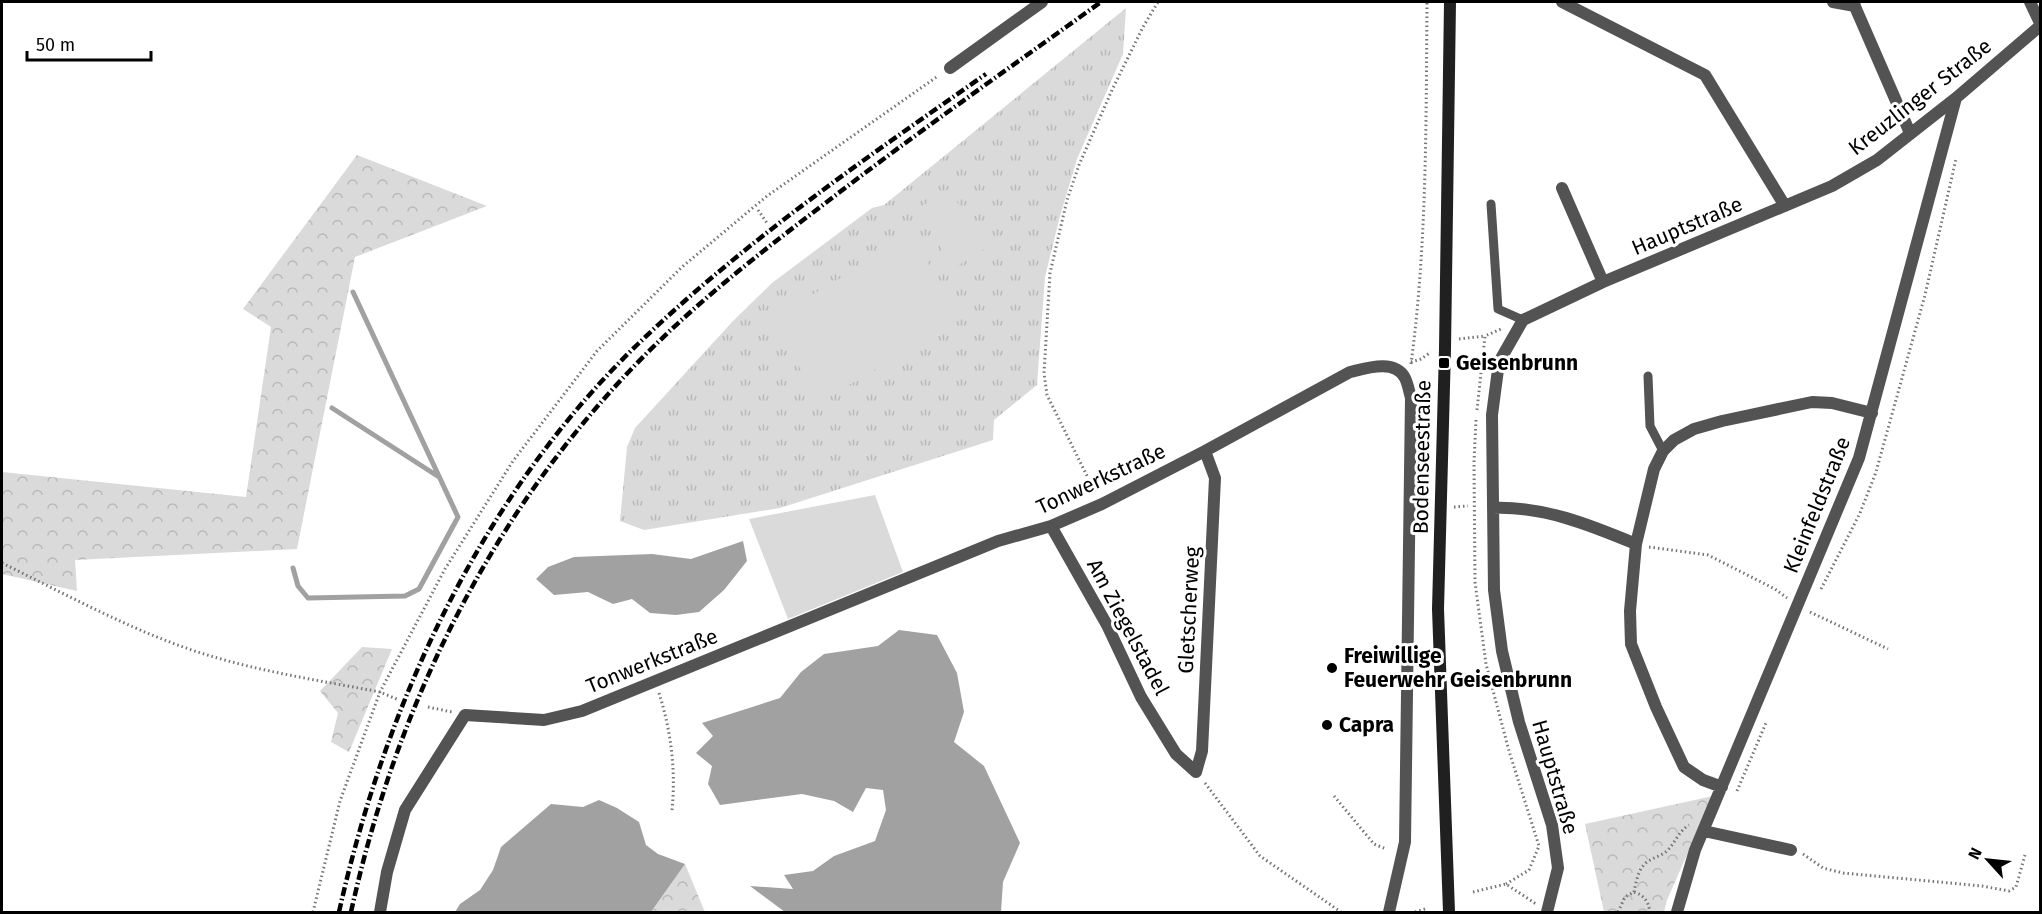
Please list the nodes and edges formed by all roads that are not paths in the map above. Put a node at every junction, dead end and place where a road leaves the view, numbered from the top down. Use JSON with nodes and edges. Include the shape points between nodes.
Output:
{"nodes":[{"id":1,"x":1042,"y":2,"type":"edge"},
{"id":2,"x":1449,"y":2,"type":"edge"},
{"id":3,"x":1562,"y":2,"type":"edge"},
{"id":4,"x":1833,"y":2,"type":"edge"},
{"id":5,"x":2030,"y":2,"type":"edge"},
{"id":6,"x":1854,"y":4,"type":"edge"},
{"id":7,"x":2040,"y":25,"type":"edge"},
{"id":8,"x":950,"y":68,"type":"road end"},
{"id":9,"x":1956,"y":98,"type":"junction"},
{"id":10,"x":1910,"y":133,"type":"junction"},
{"id":11,"x":1562,"y":188,"type":"dead end"},
{"id":12,"x":1491,"y":204,"type":"dead end"},
{"id":13,"x":1785,"y":206,"type":"junction"},
{"id":14,"x":1603,"y":282,"type":"junction"},
{"id":15,"x":1523,"y":320,"type":"junction"},
{"id":16,"x":1648,"y":376,"type":"dead end"},
{"id":17,"x":1872,"y":413,"type":"junction"},
{"id":18,"x":1205,"y":451,"type":"junction"},
{"id":19,"x":1663,"y":451,"type":"junction"},
{"id":20,"x":1493,"y":508,"type":"junction"},
{"id":21,"x":1051,"y":525,"type":"junction"},
{"id":22,"x":1636,"y":544,"type":"junction"},
{"id":23,"x":1196,"y":772,"type":"joint"},
{"id":24,"x":1722,"y":787,"type":"junction"},
{"id":25,"x":1705,"y":828,"type":"junction"},
{"id":26,"x":1791,"y":850,"type":"road end"},
{"id":27,"x":380,"y":912,"type":"edge"},
{"id":28,"x":1389,"y":912,"type":"edge"},
{"id":29,"x":1449,"y":912,"type":"edge"},
{"id":30,"x":1547,"y":912,"type":"edge"},
{"id":31,"x":1677,"y":912,"type":"edge"}],
"edges":[{"from":1,"to":8,"type":"street"},
{"from":2,"to":29,"type":"main road","name":"Bodenseestraße","via":[[1438,609]]},
{"from":3,"to":13,"type":"street","via":[[1705,75]]},
{"from":4,"to":6,"type":"street"},
{"from":5,"to":7,"type":"street"},
{"from":6,"to":10,"type":"street"},
{"from":7,"to":9,"type":"street","name":"Kreuzlinger Straße"},
{"from":9,"to":10,"type":"street","name":"Kreuzlinger Straße"},
{"from":9,"to":17,"type":"street","name":"Kleinfeldstraße"},
{"from":10,"to":13,"type":"street","name":"Kreuzlinger Straße","via":[[1877,160],[1832,186]]},
{"from":11,"to":14,"type":"street"},
{"from":12,"to":15,"type":"lane","via":[[1498,309]]},
{"from":13,"to":14,"type":"street","name":"Hauptstraße"},
{"from":14,"to":15,"type":"street","name":"Hauptstraße"},
{"from":15,"to":20,"type":"street","name":"Hauptstraße","via":[[1498,362],[1492,415]]},
{"from":16,"to":19,"type":"lane","via":[[1650,426]]},
{"from":17,"to":19,"type":"street","via":[[1812,402],[1694,429]]},
{"from":17,"to":24,"type":"street","name":"Kleinfeldstraße","via":[[1859,458]]},
{"from":18,"to":21,"type":"street","name":"Tonwerkstraße","via":[[1102,504]]},
{"from":18,"to":23,"type":"street","name":"Gletscherweg","via":[[1215,478],[1202,752]]},
{"from":18,"to":28,"type":"street","name":"Tonwerkstraße","via":[[1350,372],[1374,366],[1392,368],[1406,380],[1411,398],[1406,842]]},
{"from":19,"to":22,"type":"street","via":[[1654,469]]},
{"from":20,"to":22,"type":"street","via":[[1518,507],[1580,521]]},
{"from":20,"to":30,"type":"street","name":"Hauptstraße","via":[[1494,590],[1502,651],[1519,722],[1552,825],[1558,868]]},
{"from":21,"to":23,"type":"street","name":"Am Ziegelstadel","via":[[1107,624],[1141,697],[1176,754]]},
{"from":21,"to":27,"type":"street","name":"Tonwerkstraße","via":[[998,541],[582,711],[544,720],[465,715],[405,810]]},
{"from":22,"to":24,"type":"street","via":[[1631,644],[1684,767]]},
{"from":24,"to":25,"type":"street","name":"Kleinfeldstraße"},
{"from":25,"to":26,"type":"street"},
{"from":25,"to":31,"type":"street","name":"Kleinfeldstraße"}]}
